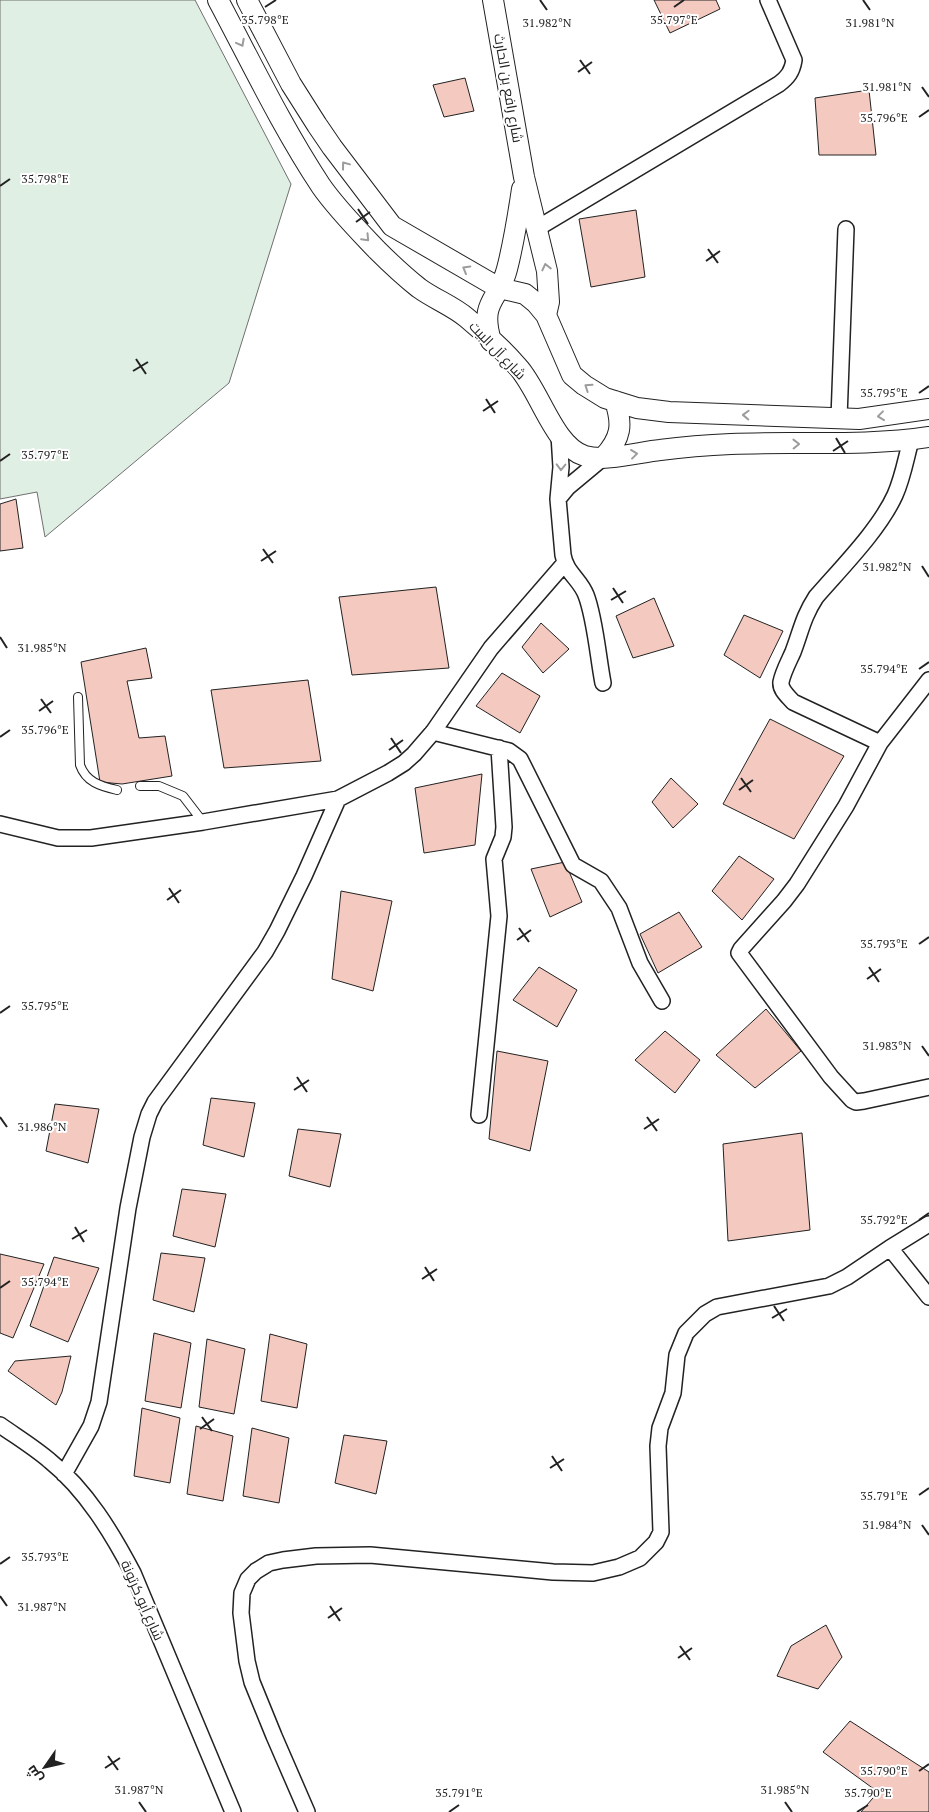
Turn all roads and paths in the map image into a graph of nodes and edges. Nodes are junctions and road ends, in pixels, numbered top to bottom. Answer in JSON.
{"nodes":[{"id":1,"x":218,"y":0,"type":"edge"},
{"id":2,"x":247,"y":0,"type":"edge"},
{"id":3,"x":493,"y":0,"type":"edge"},
{"id":4,"x":768,"y":0,"type":"edge"},
{"id":5,"x":524,"y":177,"type":"junction"},
{"id":6,"x":536,"y":229,"type":"junction"},
{"id":7,"x":846,"y":229,"type":"dead end"},
{"id":8,"x":499,"y":288,"type":"junction"},
{"id":9,"x":546,"y":315,"type":"junction"},
{"id":10,"x":491,"y":341,"type":"junction"},
{"id":11,"x":615,"y":401,"type":"junction"},
{"id":12,"x":929,"y":409,"type":"edge"},
{"id":13,"x":839,"y":418,"type":"junction"},
{"id":14,"x":559,"y":435,"type":"junction"},
{"id":15,"x":920,"y":438,"type":"edge"},
{"id":16,"x":604,"y":456,"type":"junction"},
{"id":17,"x":558,"y":499,"type":"junction"},
{"id":18,"x":564,"y":564,"type":"junction"},
{"id":19,"x":929,"y":680,"type":"edge"},
{"id":20,"x":603,"y":683,"type":"dead end"},
{"id":21,"x":78,"y":697,"type":"dead end"},
{"id":22,"x":433,"y":732,"type":"junction"},
{"id":23,"x":880,"y":743,"type":"junction"},
{"id":24,"x":499,"y":748,"type":"junction"},
{"id":25,"x":140,"y":786,"type":"dead end"},
{"id":26,"x":117,"y":790,"type":"dead end"},
{"id":27,"x":338,"y":799,"type":"junction"},
{"id":28,"x":203,"y":822,"type":"junction"},
{"id":29,"x":0,"y":824,"type":"edge"},
{"id":30,"x":662,"y":1001,"type":"dead end"},
{"id":31,"x":929,"y":1087,"type":"edge"},
{"id":32,"x":479,"y":1115,"type":"dead end"},
{"id":33,"x":929,"y":1224,"type":"edge"},
{"id":34,"x":890,"y":1248,"type":"junction"},
{"id":35,"x":929,"y":1297,"type":"edge"},
{"id":36,"x":0,"y":1425,"type":"edge"},
{"id":37,"x":64,"y":1474,"type":"junction"},
{"id":38,"x":233,"y":1812,"type":"edge"},
{"id":39,"x":307,"y":1812,"type":"edge"}],
"edges":[{"from":1,"to":10,"type":"street","name":"شارع آل البيت","one_way":true},
{"from":8,"to":2,"type":"street","one_way":true},
{"from":3,"to":5,"type":"street","name":"شارع رافع بن الحارث"},
{"from":4,"to":6,"type":"street"},
{"from":5,"to":6,"type":"street","name":"شارع رافع بن الحارث"},
{"from":5,"to":8,"type":"street","name":"شارع رافع بن الحارث"},
{"from":9,"to":6,"type":"street","name":"شارع رافع بن الحارث","one_way":true},
{"from":7,"to":13,"type":"street"},
{"from":8,"to":9,"type":"street"},
{"from":8,"to":10,"type":"street","name":"شارع رافع بن الحارث"},
{"from":11,"to":9,"type":"street","one_way":true},
{"from":10,"to":14,"type":"street","name":"شارع آل البيت"},
{"from":13,"to":11,"type":"street","one_way":true},
{"from":11,"to":16,"type":"street"},
{"from":12,"to":13,"type":"street","one_way":true},
{"from":14,"to":16,"type":"street","name":"شارع آل البيت"},
{"from":14,"to":17,"type":"street","one_way":true},
{"from":16,"to":15,"type":"street","name":"شارع آل البيت","one_way":true},
{"from":15,"to":23,"type":"street"},
{"from":16,"to":17,"type":"street"},
{"from":17,"to":18,"type":"street"},
{"from":18,"to":20,"type":"street"},
{"from":18,"to":22,"type":"street"},
{"from":19,"to":23,"type":"street"},
{"from":21,"to":26,"type":"lane"},
{"from":22,"to":24,"type":"street"},
{"from":22,"to":27,"type":"street"},
{"from":23,"to":31,"type":"street"},
{"from":24,"to":30,"type":"street"},
{"from":24,"to":32,"type":"street"},
{"from":25,"to":28,"type":"lane"},
{"from":27,"to":28,"type":"street"},
{"from":27,"to":37,"type":"street"},
{"from":28,"to":29,"type":"street"},
{"from":33,"to":34,"type":"street"},
{"from":34,"to":35,"type":"street"},
{"from":34,"to":39,"type":"street"},
{"from":36,"to":37,"type":"street","name":"شارع أبو كرتونة"},
{"from":37,"to":38,"type":"street","name":"شارع أبو كرتونة"}]}
